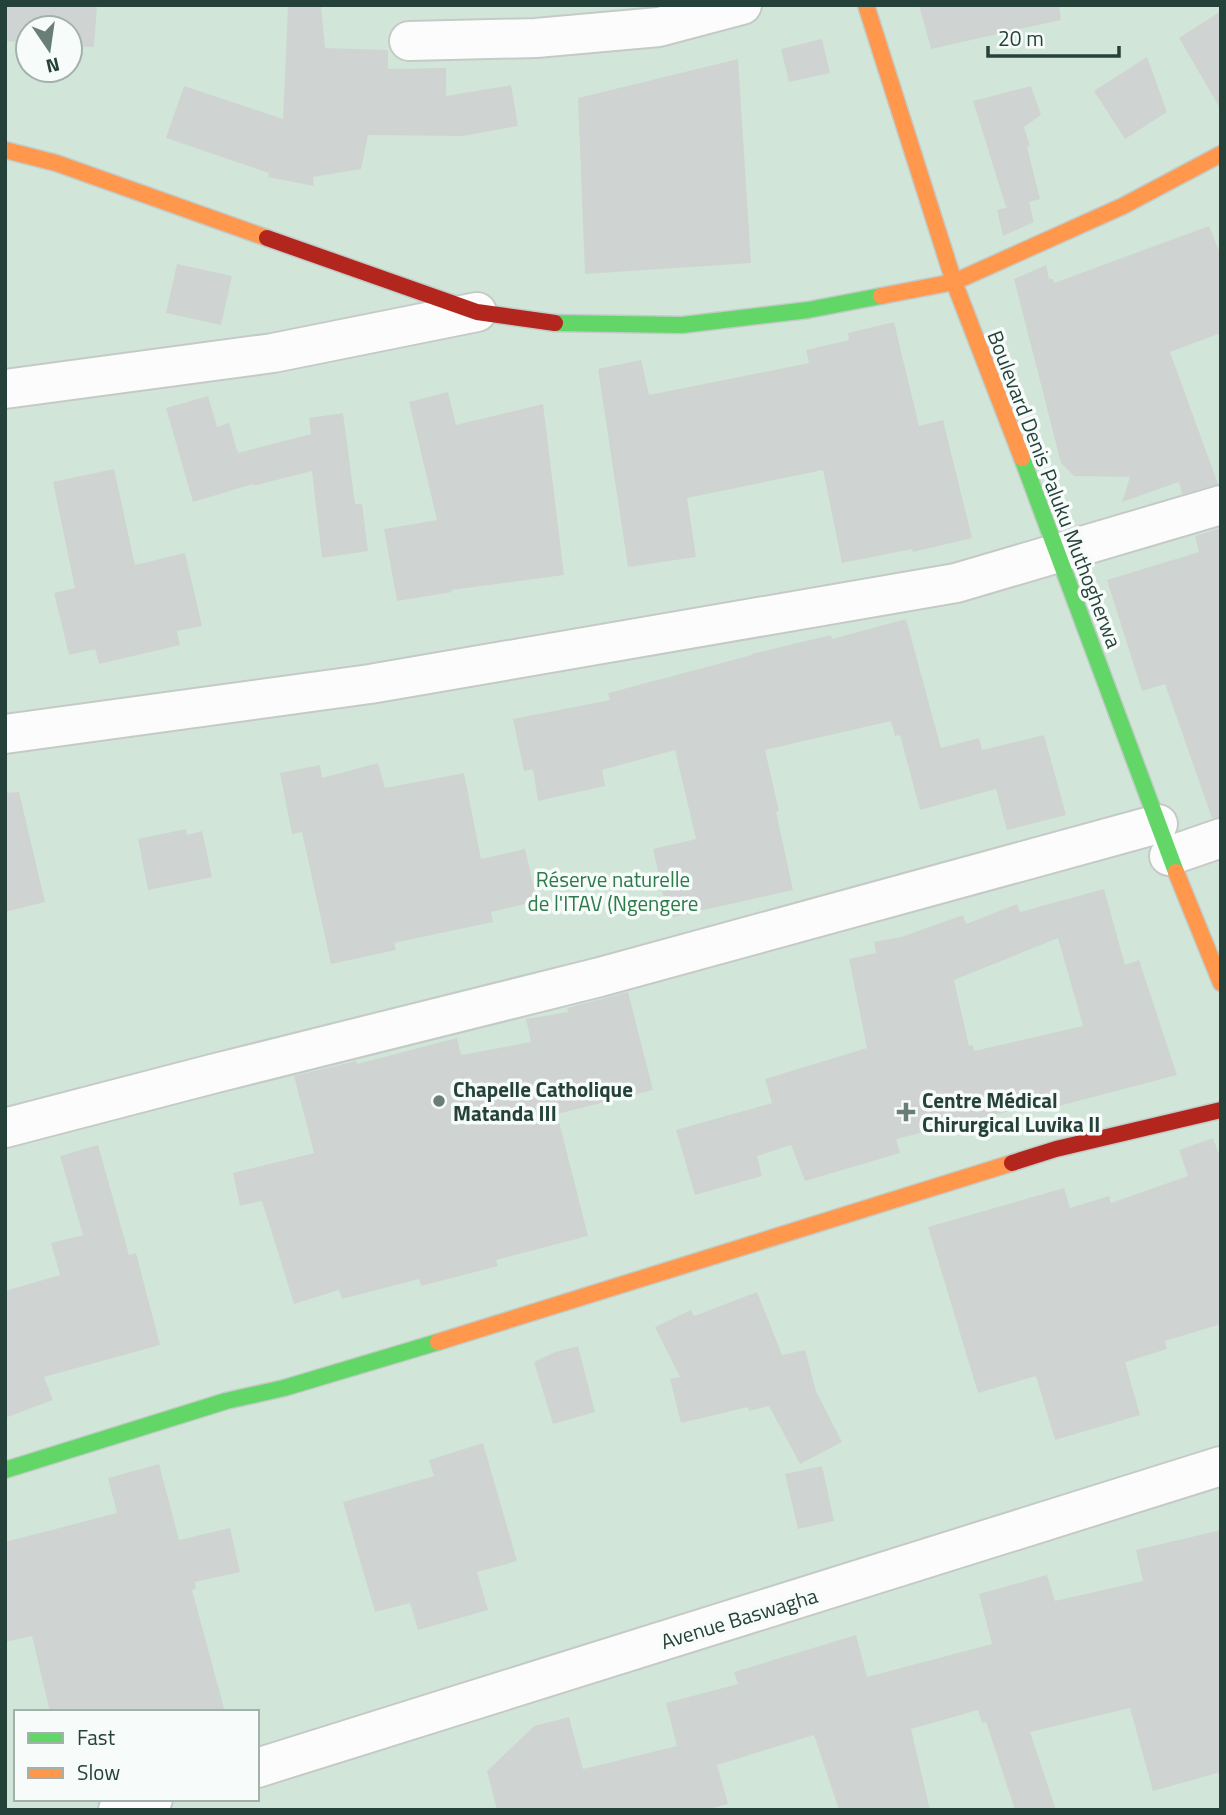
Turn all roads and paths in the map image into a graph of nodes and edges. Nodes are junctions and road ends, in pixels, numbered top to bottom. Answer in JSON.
{"nodes":[{"id":1,"x":742,"y":5,"type":"edge"},
{"id":2,"x":866,"y":5,"type":"edge"},
{"id":3,"x":410,"y":41,"type":"dead end"},
{"id":4,"x":5,"y":150,"type":"edge"},
{"id":5,"x":1221,"y":154,"type":"edge"},
{"id":6,"x":954,"y":282,"type":"junction"},
{"id":7,"x":477,"y":312,"type":"junction"},
{"id":8,"x":5,"y":389,"type":"edge"},
{"id":9,"x":1221,"y":505,"type":"edge"},
{"id":10,"x":1059,"y":555,"type":"junction"},
{"id":11,"x":5,"y":734,"type":"edge"},
{"id":12,"x":1221,"y":838,"type":"edge"},
{"id":13,"x":1163,"y":840,"type":"junction"},
{"id":14,"x":1221,"y":983,"type":"edge"},
{"id":15,"x":1221,"y":1110,"type":"edge"},
{"id":16,"x":5,"y":1128,"type":"edge"},
{"id":17,"x":1221,"y":1466,"type":"edge"},
{"id":18,"x":5,"y":1470,"type":"edge"},
{"id":19,"x":259,"y":1767,"type":"edge"},
{"id":20,"x":147,"y":1801,"type":"edge"},
{"id":21,"x":118,"y":1810,"type":"edge"}],
"edges":[{"from":1,"to":3,"type":"street"},
{"from":2,"to":6,"type":"street","name":"Boulevard Denis Paluku Muthogherwa"},
{"from":4,"to":7,"type":"street"},
{"from":5,"to":6,"type":"street"},
{"from":6,"to":7,"type":"street"},
{"from":6,"to":10,"type":"street","name":"Boulevard Denis Paluku Muthogherwa"},
{"from":7,"to":8,"type":"street"},
{"from":9,"to":10,"type":"street"},
{"from":10,"to":11,"type":"street"},
{"from":10,"to":13,"type":"street","name":"Boulevard Denis Paluku Muthogherwa"},
{"from":12,"to":13,"type":"street"},
{"from":13,"to":14,"type":"street","name":"Boulevard Denis Paluku Muthogherwa"},
{"from":13,"to":16,"type":"street"},
{"from":15,"to":18,"type":"street"},
{"from":17,"to":19,"type":"street","name":"Avenue Baswagha"},
{"from":20,"to":21,"type":"street"}]}
